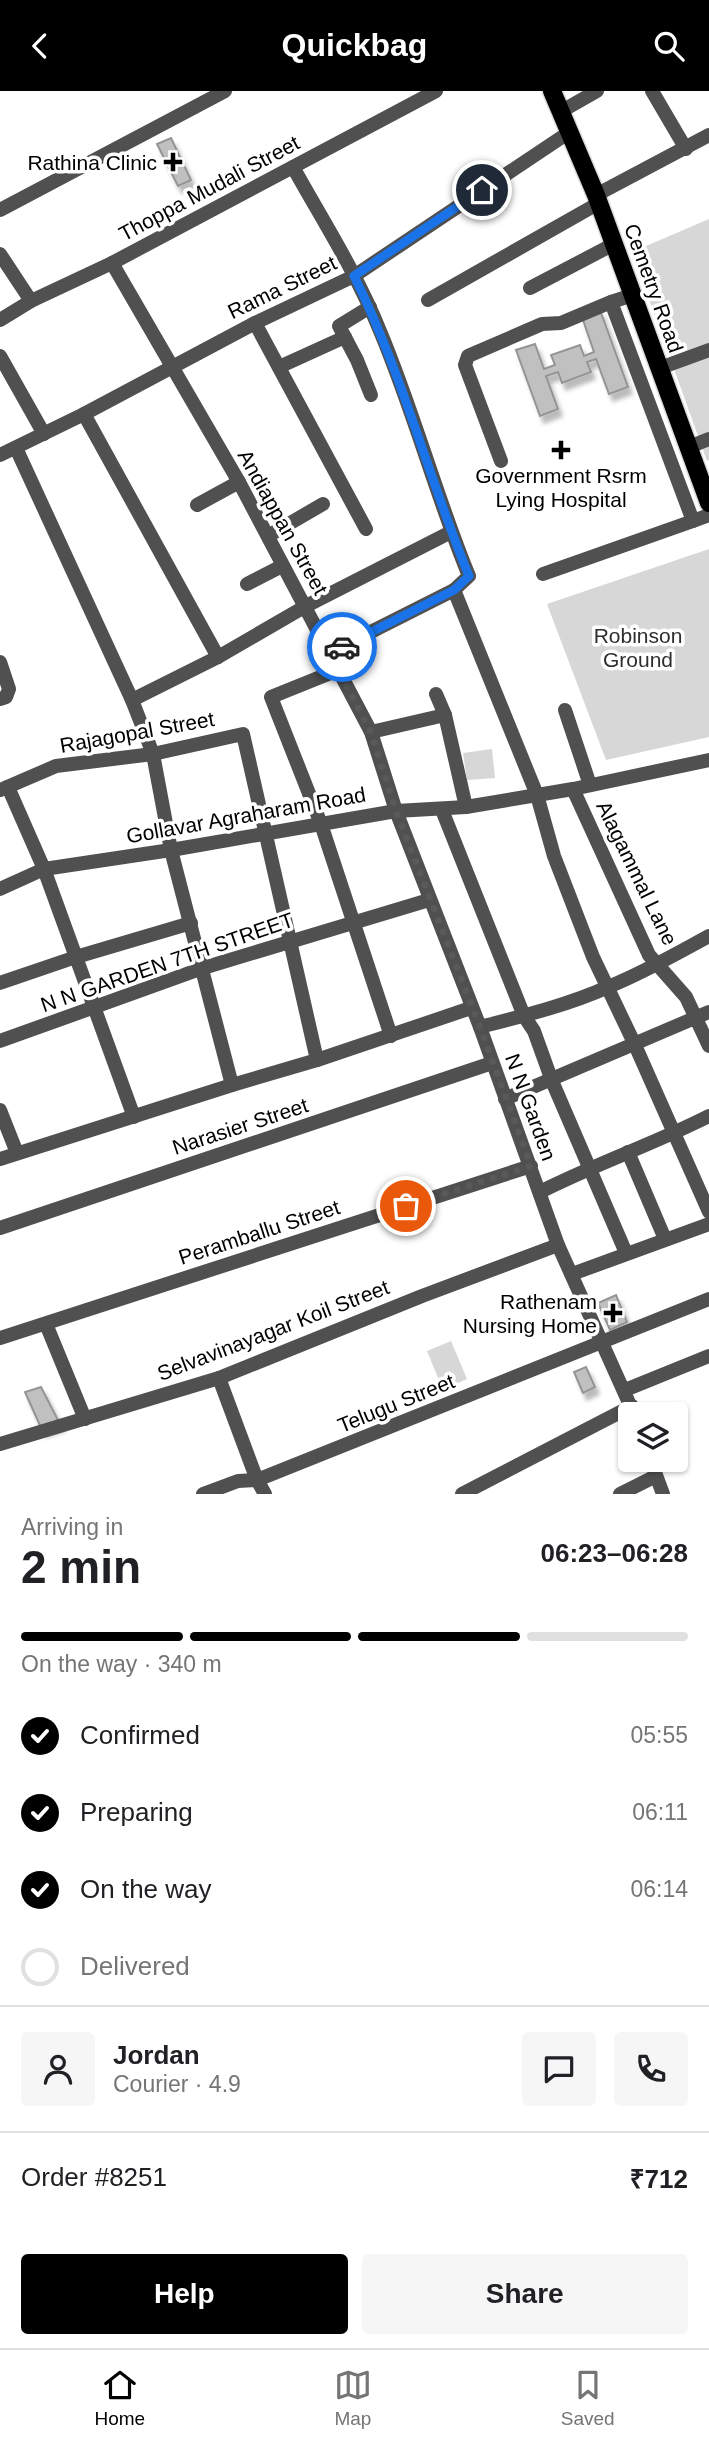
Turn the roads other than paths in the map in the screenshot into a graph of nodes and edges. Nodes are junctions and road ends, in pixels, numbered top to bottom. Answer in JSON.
{"nodes":[{"id":1,"x":225,"y":91,"type":"edge"},
{"id":2,"x":436,"y":91,"type":"edge"},
{"id":3,"x":552,"y":91,"type":"edge"},
{"id":4,"x":597,"y":91,"type":"edge"},
{"id":5,"x":652,"y":91,"type":"edge"},
{"id":6,"x":560,"y":112,"type":"junction"},
{"id":7,"x":568,"y":133,"type":"junction"},
{"id":8,"x":709,"y":135,"type":"edge"},
{"id":9,"x":685,"y":149,"type":"junction"},
{"id":10,"x":293,"y":167,"type":"junction"},
{"id":11,"x":597,"y":199,"type":"junction"},
{"id":12,"x":0,"y":210,"type":"edge"},
{"id":13,"x":614,"y":244,"type":"junction"},
{"id":14,"x":0,"y":254,"type":"edge"},
{"id":15,"x":112,"y":263,"type":"junction"},
{"id":16,"x":354,"y":276,"type":"junction"},
{"id":17,"x":530,"y":288,"type":"dead end"},
{"id":18,"x":632,"y":295,"type":"junction"},
{"id":19,"x":428,"y":300,"type":"dead end"},
{"id":20,"x":31,"y":301,"type":"junction"},
{"id":21,"x":611,"y":302,"type":"junction"},
{"id":22,"x":370,"y":307,"type":"junction"},
{"id":23,"x":0,"y":320,"type":"edge"},
{"id":24,"x":255,"y":323,"type":"junction"},
{"id":25,"x":345,"y":337,"type":"junction"},
{"id":26,"x":708,"y":352,"type":"edge"},
{"id":27,"x":0,"y":356,"type":"edge"},
{"id":28,"x":170,"y":366,"type":"junction"},
{"id":29,"x":279,"y":367,"type":"junction"},
{"id":30,"x":660,"y":369,"type":"junction"},
{"id":31,"x":371,"y":395,"type":"dead end"},
{"id":32,"x":84,"y":414,"type":"junction"},
{"id":33,"x":44,"y":434,"type":"junction"},
{"id":34,"x":709,"y":439,"type":"edge"},
{"id":35,"x":16,"y":447,"type":"junction"},
{"id":36,"x":689,"y":447,"type":"junction"},
{"id":37,"x":0,"y":455,"type":"edge"},
{"id":38,"x":501,"y":461,"type":"dead end"},
{"id":39,"x":239,"y":482,"type":"junction"},
{"id":40,"x":709,"y":503,"type":"edge"},
{"id":41,"x":323,"y":504,"type":"dead end"},
{"id":42,"x":197,"y":505,"type":"dead end"},
{"id":43,"x":709,"y":515,"type":"edge"},
{"id":44,"x":693,"y":521,"type":"junction"},
{"id":45,"x":366,"y":529,"type":"dead end"},
{"id":46,"x":451,"y":532,"type":"junction"},
{"id":47,"x":268,"y":536,"type":"junction"},
{"id":48,"x":282,"y":566,"type":"junction"},
{"id":49,"x":543,"y":574,"type":"dead end"},
{"id":50,"x":247,"y":584,"type":"dead end"},
{"id":51,"x":454,"y":590,"type":"junction"},
{"id":52,"x":306,"y":606,"type":"junction"},
{"id":53,"x":330,"y":653,"type":"junction"},
{"id":54,"x":218,"y":657,"type":"junction"},
{"id":55,"x":0,"y":662,"type":"edge"},
{"id":56,"x":338,"y":670,"type":"junction"},
{"id":57,"x":436,"y":694,"type":"dead end"},
{"id":58,"x":0,"y":699,"type":"edge"},
{"id":59,"x":132,"y":699,"type":"junction"},
{"id":60,"x":565,"y":710,"type":"dead end"},
{"id":61,"x":445,"y":715,"type":"junction"},
{"id":62,"x":371,"y":733,"type":"junction"},
{"id":63,"x":153,"y":754,"type":"junction"},
{"id":64,"x":709,"y":760,"type":"edge"},
{"id":65,"x":590,"y":785,"type":"junction"},
{"id":66,"x":4,"y":789,"type":"edge"},
{"id":67,"x":573,"y":789,"type":"junction"},
{"id":68,"x":537,"y":795,"type":"junction"},
{"id":69,"x":466,"y":807,"type":"junction"},
{"id":70,"x":442,"y":810,"type":"junction"},
{"id":71,"x":396,"y":811,"type":"junction"},
{"id":72,"x":321,"y":824,"type":"junction"},
{"id":73,"x":266,"y":833,"type":"junction"},
{"id":74,"x":171,"y":850,"type":"junction"},
{"id":75,"x":44,"y":869,"type":"junction"},
{"id":76,"x":0,"y":889,"type":"edge"},
{"id":77,"x":429,"y":900,"type":"junction"},
{"id":78,"x":191,"y":923,"type":"junction"},
{"id":79,"x":353,"y":925,"type":"junction"},
{"id":80,"x":709,"y":936,"type":"edge"},
{"id":81,"x":291,"y":940,"type":"junction"},
{"id":82,"x":76,"y":957,"type":"junction"},
{"id":83,"x":659,"y":964,"type":"junction"},
{"id":84,"x":203,"y":968,"type":"junction"},
{"id":85,"x":0,"y":983,"type":"edge"},
{"id":86,"x":607,"y":988,"type":"junction"},
{"id":87,"x":95,"y":1008,"type":"junction"},
{"id":88,"x":471,"y":1008,"type":"junction"},
{"id":89,"x":702,"y":1015,"type":"edge"},
{"id":90,"x":524,"y":1016,"type":"junction"},
{"id":91,"x":480,"y":1027,"type":"junction"},
{"id":92,"x":391,"y":1036,"type":"junction"},
{"id":93,"x":0,"y":1041,"type":"edge"},
{"id":94,"x":635,"y":1045,"type":"junction"},
{"id":95,"x":709,"y":1046,"type":"edge"},
{"id":96,"x":317,"y":1060,"type":"junction"},
{"id":97,"x":492,"y":1063,"type":"junction"},
{"id":98,"x":552,"y":1081,"type":"junction"},
{"id":99,"x":232,"y":1085,"type":"junction"},
{"id":100,"x":505,"y":1099,"type":"junction"},
{"id":101,"x":0,"y":1110,"type":"edge"},
{"id":102,"x":709,"y":1116,"type":"edge"},
{"id":103,"x":134,"y":1117,"type":"junction"},
{"id":104,"x":675,"y":1133,"type":"junction"},
{"id":105,"x":628,"y":1152,"type":"junction"},
{"id":106,"x":17,"y":1153,"type":"junction"},
{"id":107,"x":0,"y":1159,"type":"edge"},
{"id":108,"x":531,"y":1166,"type":"junction"},
{"id":109,"x":590,"y":1167,"type":"junction"},
{"id":110,"x":540,"y":1192,"type":"junction"},
{"id":111,"x":709,"y":1212,"type":"edge"},
{"id":112,"x":709,"y":1224,"type":"edge"},
{"id":113,"x":0,"y":1228,"type":"edge"},
{"id":114,"x":665,"y":1239,"type":"junction"},
{"id":115,"x":558,"y":1245,"type":"junction"},
{"id":116,"x":626,"y":1253,"type":"junction"},
{"id":117,"x":572,"y":1274,"type":"junction"},
{"id":118,"x":709,"y":1299,"type":"edge"},
{"id":119,"x":46,"y":1324,"type":"junction"},
{"id":120,"x":0,"y":1338,"type":"edge"},
{"id":121,"x":602,"y":1342,"type":"junction"},
{"id":122,"x":709,"y":1356,"type":"edge"},
{"id":123,"x":219,"y":1378,"type":"junction"},
{"id":124,"x":625,"y":1391,"type":"junction"},
{"id":125,"x":630,"y":1402,"type":"edge"},
{"id":126,"x":618,"y":1417,"type":"edge"},
{"id":127,"x":85,"y":1419,"type":"junction"},
{"id":128,"x":0,"y":1444,"type":"edge"},
{"id":129,"x":655,"y":1472,"type":"edge"},
{"id":130,"x":656,"y":1476,"type":"junction"},
{"id":131,"x":257,"y":1480,"type":"junction"},
{"id":132,"x":203,"y":1494,"type":"edge"},
{"id":133,"x":265,"y":1494,"type":"edge"},
{"id":134,"x":462,"y":1494,"type":"edge"},
{"id":135,"x":620,"y":1494,"type":"edge"},
{"id":136,"x":663,"y":1494,"type":"edge"}],
"edges":[{"from":1,"to":12,"type":"street"},
{"from":2,"to":10,"type":"street","name":"Thoppa Mudali Street"},
{"from":3,"to":6,"type":"main road","name":"Cemetry Road"},
{"from":4,"to":6,"type":"street"},
{"from":5,"to":9,"type":"street"},
{"from":6,"to":7,"type":"main road","name":"Cemetry Road"},
{"from":7,"to":11,"type":"main road","name":"Cemetry Road"},
{"from":7,"to":16,"type":"street","name":"Rama Street"},
{"from":8,"to":9,"type":"street"},
{"from":9,"to":11,"type":"street"},
{"from":10,"to":15,"type":"street","name":"Thoppa Mudali Street"},
{"from":10,"to":16,"type":"street"},
{"from":11,"to":13,"type":"main road","name":"Cemetry Road"},
{"from":11,"to":19,"type":"street"},
{"from":13,"to":17,"type":"street"},
{"from":13,"to":18,"type":"main road","name":"Cemetry Road"},
{"from":14,"to":20,"type":"street"},
{"from":15,"to":20,"type":"street","name":"Thoppa Mudali Street"},
{"from":15,"to":28,"type":"street","name":"Andiappan Street"},
{"from":16,"to":22,"type":"street"},
{"from":16,"to":24,"type":"street","name":"Rama Street"},
{"from":18,"to":21,"type":"street"},
{"from":18,"to":30,"type":"main road","name":"Cemetry Road"},
{"from":20,"to":23,"type":"street","name":"Thoppa Mudali Street"},
{"from":21,"to":38,"type":"street"},
{"from":21,"to":44,"type":"street"},
{"from":22,"to":25,"type":"street"},
{"from":22,"to":46,"type":"street"},
{"from":24,"to":28,"type":"street","name":"Rama Street"},
{"from":24,"to":29,"type":"street"},
{"from":25,"to":29,"type":"street"},
{"from":25,"to":31,"type":"street"},
{"from":26,"to":30,"type":"street"},
{"from":27,"to":33,"type":"street"},
{"from":28,"to":32,"type":"street","name":"Rama Street"},
{"from":28,"to":39,"type":"street","name":"Andiappan Street"},
{"from":29,"to":45,"type":"street"},
{"from":30,"to":36,"type":"main road","name":"Cemetry Road"},
{"from":32,"to":33,"type":"street","name":"Rama Street"},
{"from":32,"to":54,"type":"street"},
{"from":33,"to":35,"type":"street","name":"Rama Street"},
{"from":34,"to":36,"type":"street"},
{"from":35,"to":37,"type":"street","name":"Rama Street"},
{"from":35,"to":59,"type":"street"},
{"from":36,"to":40,"type":"main road","name":"Cemetry Road"},
{"from":39,"to":42,"type":"street"},
{"from":39,"to":47,"type":"street","name":"Andiappan Street"},
{"from":41,"to":47,"type":"street"},
{"from":43,"to":44,"type":"street"},
{"from":44,"to":49,"type":"street"},
{"from":46,"to":51,"type":"street"},
{"from":46,"to":52,"type":"street"},
{"from":47,"to":48,"type":"street","name":"Andiappan Street"},
{"from":48,"to":50,"type":"street"},
{"from":48,"to":52,"type":"street","name":"Andiappan Street"},
{"from":51,"to":53,"type":"street"},
{"from":51,"to":68,"type":"street"},
{"from":52,"to":53,"type":"street","name":"Andiappan Street"},
{"from":52,"to":54,"type":"street"},
{"from":53,"to":56,"type":"street","name":"Andiappan Street"},
{"from":54,"to":59,"type":"street"},
{"from":55,"to":58,"type":"street"},
{"from":56,"to":62,"type":"street","name":"Andiappan Street"},
{"from":56,"to":72,"type":"street"},
{"from":57,"to":61,"type":"street"},
{"from":59,"to":63,"type":"street"},
{"from":60,"to":65,"type":"street"},
{"from":61,"to":62,"type":"street"},
{"from":61,"to":69,"type":"street"},
{"from":62,"to":71,"type":"street","name":"Andiappan Street"},
{"from":63,"to":66,"type":"street","name":"Rajagopal Street"},
{"from":63,"to":73,"type":"street","name":"Rajagopal Street"},
{"from":63,"to":74,"type":"street"},
{"from":64,"to":65,"type":"street","name":"Gollavar Agraharam Road"},
{"from":65,"to":67,"type":"street","name":"Gollavar Agraharam Road"},
{"from":66,"to":75,"type":"street"},
{"from":67,"to":68,"type":"street","name":"Gollavar Agraharam Road"},
{"from":67,"to":83,"type":"street","name":"Alagammal Lane"},
{"from":68,"to":69,"type":"street","name":"Gollavar Agraharam Road"},
{"from":68,"to":86,"type":"street"},
{"from":69,"to":70,"type":"street","name":"Gollavar Agraharam Road"},
{"from":70,"to":71,"type":"street","name":"Gollavar Agraharam Road"},
{"from":70,"to":90,"type":"street"},
{"from":71,"to":72,"type":"street","name":"Gollavar Agraharam Road"},
{"from":71,"to":77,"type":"street","name":"N N Garden"},
{"from":72,"to":73,"type":"street","name":"Gollavar Agraharam Road"},
{"from":72,"to":79,"type":"street"},
{"from":73,"to":74,"type":"street","name":"Gollavar Agraharam Road"},
{"from":73,"to":81,"type":"street"},
{"from":74,"to":75,"type":"street","name":"Gollavar Agraharam Road"},
{"from":74,"to":78,"type":"street"},
{"from":75,"to":76,"type":"street","name":"Gollavar Agraharam Road"},
{"from":75,"to":82,"type":"street"},
{"from":77,"to":79,"type":"street","name":"N N GARDEN 7TH STREET"},
{"from":77,"to":88,"type":"street","name":"N N Garden"},
{"from":78,"to":82,"type":"street"},
{"from":78,"to":84,"type":"street"},
{"from":79,"to":81,"type":"street","name":"N N GARDEN 7TH STREET"},
{"from":79,"to":92,"type":"street"},
{"from":80,"to":83,"type":"street"},
{"from":81,"to":84,"type":"street","name":"N N GARDEN 7TH STREET"},
{"from":81,"to":96,"type":"street"},
{"from":82,"to":85,"type":"street"},
{"from":82,"to":87,"type":"street"},
{"from":83,"to":86,"type":"street"},
{"from":83,"to":89,"type":"street","name":"Alagammal Lane"},
{"from":84,"to":87,"type":"street","name":"N N GARDEN 7TH STREET"},
{"from":84,"to":99,"type":"street"},
{"from":86,"to":90,"type":"street"},
{"from":86,"to":94,"type":"street"},
{"from":87,"to":93,"type":"street","name":"N N GARDEN 7TH STREET"},
{"from":87,"to":103,"type":"street"},
{"from":88,"to":91,"type":"street","name":"N N Garden"},
{"from":88,"to":92,"type":"street"},
{"from":89,"to":94,"type":"street"},
{"from":89,"to":95,"type":"street","name":"Alagammal Lane"},
{"from":90,"to":91,"type":"street"},
{"from":90,"to":98,"type":"street"},
{"from":91,"to":97,"type":"street","name":"N N Garden"},
{"from":92,"to":96,"type":"street"},
{"from":94,"to":98,"type":"street"},
{"from":94,"to":104,"type":"street"},
{"from":96,"to":99,"type":"street"},
{"from":97,"to":100,"type":"street","name":"N N Garden"},
{"from":97,"to":113,"type":"street","name":"Narasier Street"},
{"from":98,"to":100,"type":"street"},
{"from":98,"to":109,"type":"street"},
{"from":99,"to":103,"type":"street"},
{"from":100,"to":108,"type":"street","name":"N N Garden"},
{"from":101,"to":106,"type":"street"},
{"from":102,"to":104,"type":"street"},
{"from":103,"to":106,"type":"street"},
{"from":104,"to":105,"type":"street"},
{"from":104,"to":111,"type":"street"},
{"from":105,"to":109,"type":"street"},
{"from":105,"to":114,"type":"street"},
{"from":106,"to":107,"type":"street"},
{"from":108,"to":110,"type":"street","name":"N N Garden"},
{"from":108,"to":119,"type":"street","name":"Peramballu Street"},
{"from":109,"to":110,"type":"street"},
{"from":109,"to":116,"type":"street"},
{"from":110,"to":115,"type":"street","name":"N N Garden"},
{"from":112,"to":114,"type":"street"},
{"from":114,"to":116,"type":"street"},
{"from":115,"to":117,"type":"street","name":"N N Garden"},
{"from":115,"to":123,"type":"street","name":"Selvavinayagar Koil Street"},
{"from":116,"to":117,"type":"street"},
{"from":117,"to":121,"type":"street","name":"N N Garden"},
{"from":118,"to":121,"type":"street","name":"Telugu Street"},
{"from":119,"to":120,"type":"street","name":"Peramballu Street"},
{"from":119,"to":127,"type":"street"},
{"from":121,"to":124,"type":"street","name":"N N Garden"},
{"from":121,"to":131,"type":"street","name":"Telugu Street"},
{"from":122,"to":124,"type":"street"},
{"from":123,"to":127,"type":"street","name":"Selvavinayagar Koil Street"},
{"from":123,"to":131,"type":"street"},
{"from":124,"to":125,"type":"street","name":"N N Garden"},
{"from":126,"to":134,"type":"street"},
{"from":127,"to":128,"type":"street","name":"Selvavinayagar Koil Street"},
{"from":129,"to":130,"type":"street"},
{"from":130,"to":135,"type":"street"},
{"from":130,"to":136,"type":"street"},
{"from":131,"to":132,"type":"street","name":"Telugu Street"},
{"from":131,"to":133,"type":"street"}]}
